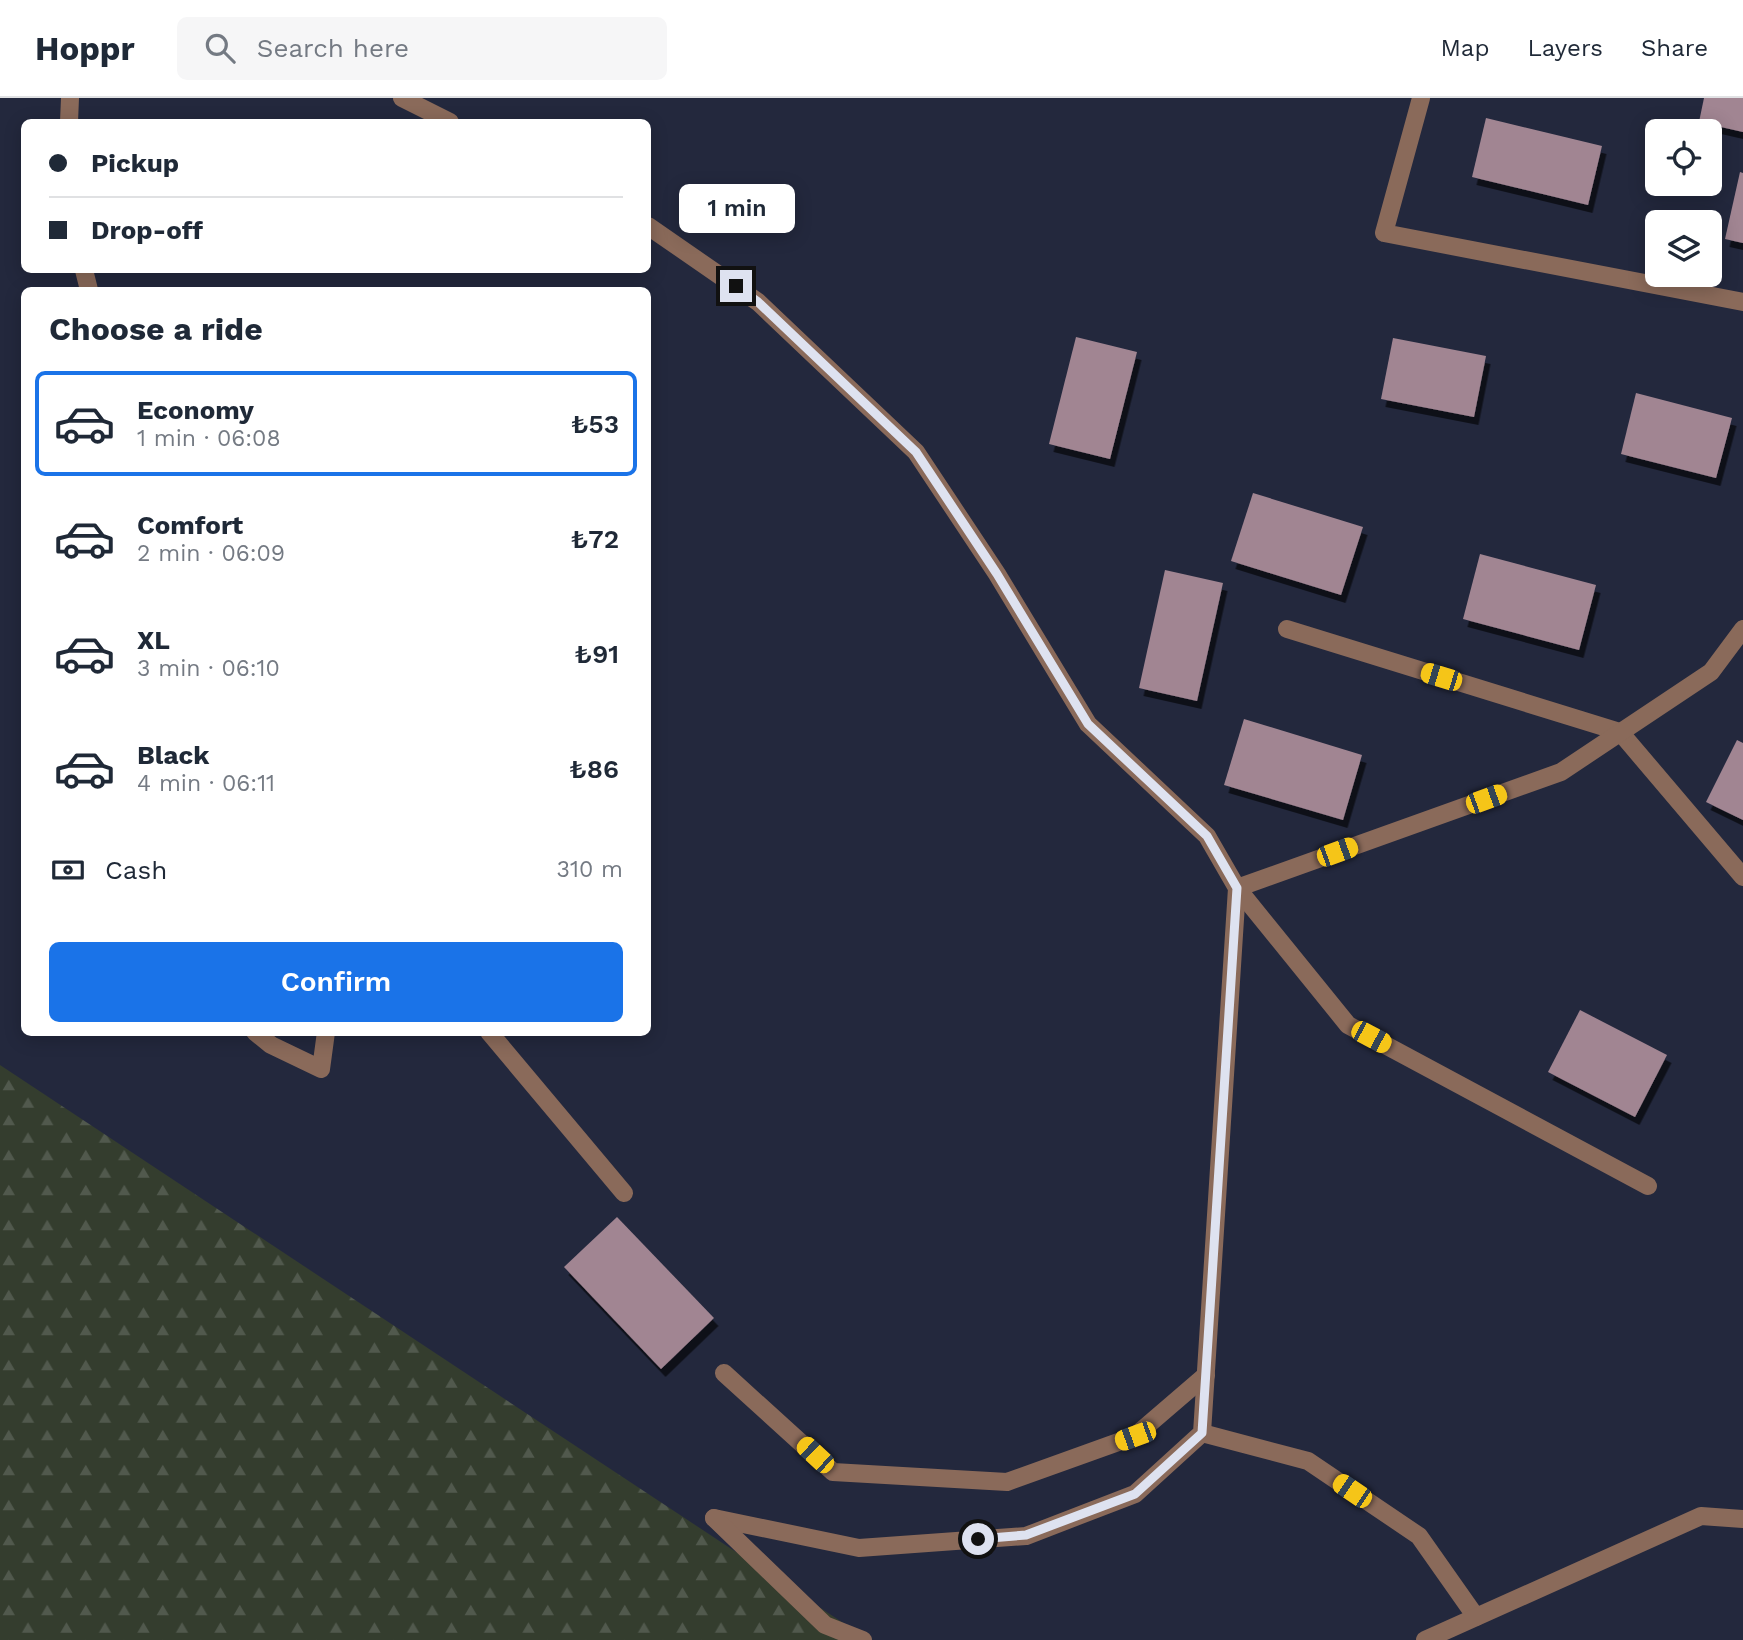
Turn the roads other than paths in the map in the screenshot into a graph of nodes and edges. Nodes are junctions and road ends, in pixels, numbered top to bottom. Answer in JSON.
{"nodes":[{"id":1,"x":70,"y":98,"type":"edge"},
{"id":2,"x":402,"y":98,"type":"edge"},
{"id":3,"x":1421,"y":98,"type":"edge"},
{"id":4,"x":69,"y":119,"type":"edge"},
{"id":5,"x":444,"y":119,"type":"edge"},
{"id":6,"x":651,"y":228,"type":"edge"},
{"id":7,"x":1743,"y":302,"type":"edge"},
{"id":8,"x":1287,"y":629,"type":"dead end"},
{"id":9,"x":1743,"y":629,"type":"edge"},
{"id":10,"x":1620,"y":732,"type":"junction"},
{"id":11,"x":1743,"y":877,"type":"edge"},
{"id":12,"x":1237,"y":888,"type":"junction"},
{"id":13,"x":260,"y":1036,"type":"edge"},
{"id":14,"x":325,"y":1036,"type":"edge"},
{"id":15,"x":492,"y":1036,"type":"edge"},
{"id":16,"x":1648,"y":1186,"type":"dead end"},
{"id":17,"x":624,"y":1193,"type":"dead end"},
{"id":18,"x":724,"y":1373,"type":"dead end"},
{"id":19,"x":1206,"y":1375,"type":"junction"},
{"id":20,"x":1202,"y":1433,"type":"junction"},
{"id":21,"x":1743,"y":1519,"type":"edge"},
{"id":22,"x":1476,"y":1617,"type":"junction"},
{"id":23,"x":863,"y":1640,"type":"edge"},
{"id":24,"x":1425,"y":1640,"type":"edge"}],
"edges":[{"from":1,"to":4,"type":"street"},
{"from":2,"to":5,"type":"street"},
{"from":3,"to":7,"type":"street"},
{"from":6,"to":12,"type":"street"},
{"from":8,"to":10,"type":"street"},
{"from":9,"to":10,"type":"street"},
{"from":10,"to":11,"type":"street"},
{"from":10,"to":12,"type":"street"},
{"from":12,"to":16,"type":"street"},
{"from":12,"to":19,"type":"street"},
{"from":13,"to":14,"type":"street"},
{"from":15,"to":17,"type":"street"},
{"from":18,"to":19,"type":"street"},
{"from":19,"to":20,"type":"street"},
{"from":20,"to":22,"type":"street"},
{"from":20,"to":23,"type":"street"},
{"from":21,"to":22,"type":"street"},
{"from":22,"to":24,"type":"street"}]}
